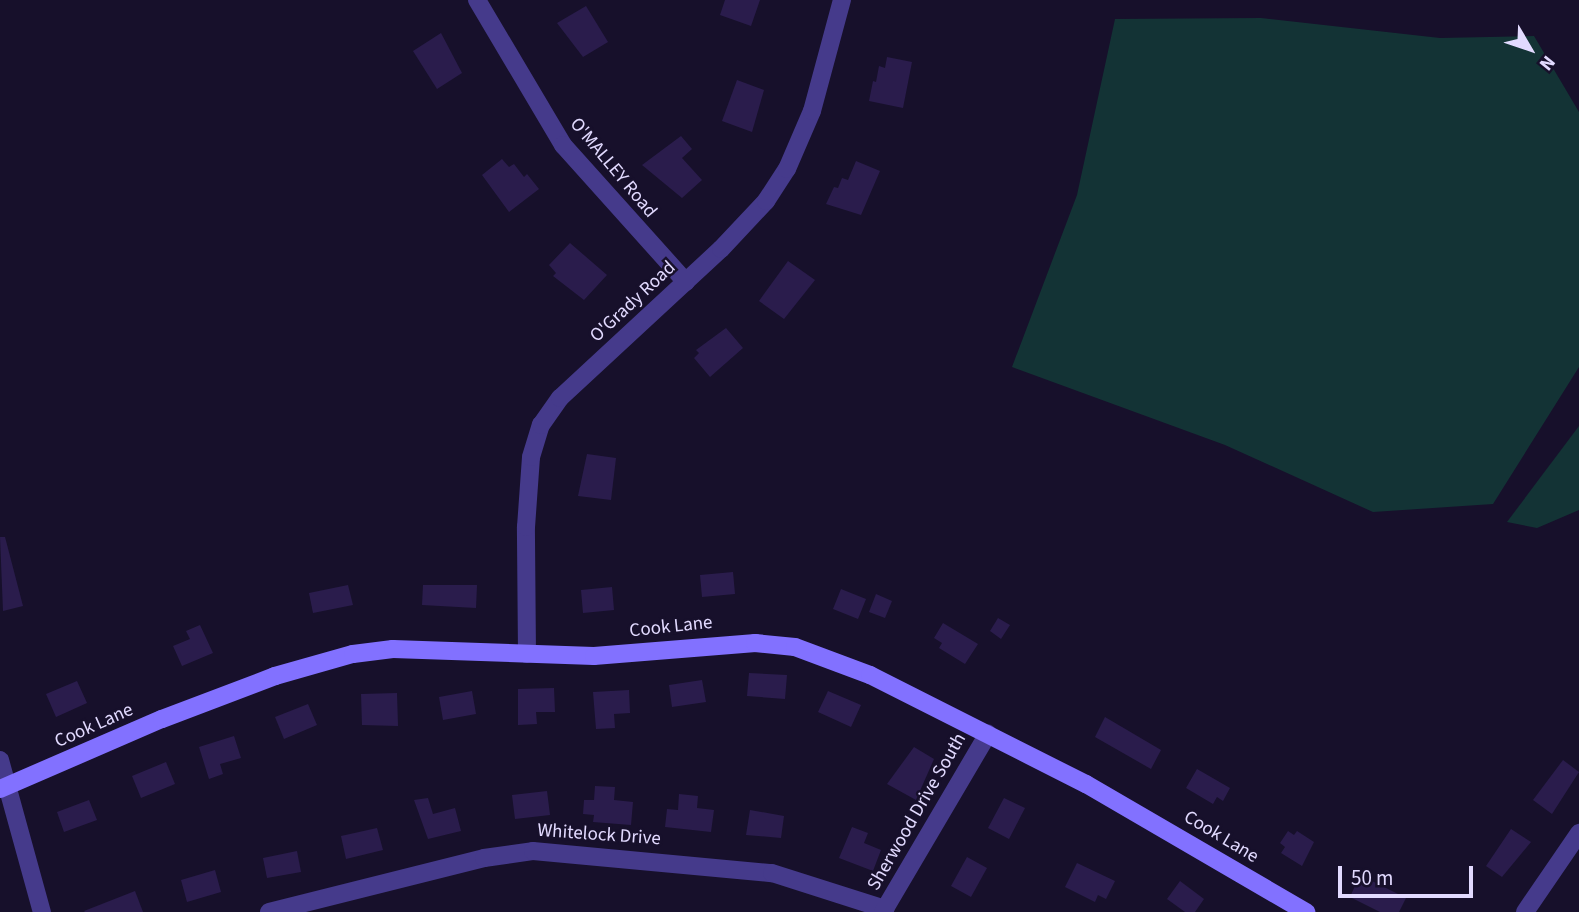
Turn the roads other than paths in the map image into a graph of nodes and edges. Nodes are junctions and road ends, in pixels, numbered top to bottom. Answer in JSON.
{"nodes":[{"id":1,"x":477,"y":0,"type":"edge"},
{"id":2,"x":842,"y":0,"type":"edge"},
{"id":3,"x":686,"y":282,"type":"junction"},
{"id":4,"x":527,"y":654,"type":"junction"},
{"id":5,"x":988,"y":734,"type":"junction"},
{"id":6,"x":0,"y":760,"type":"edge"},
{"id":7,"x":4,"y":788,"type":"edge"},
{"id":8,"x":1579,"y":833,"type":"edge"},
{"id":9,"x":884,"y":911,"type":"edge"},
{"id":10,"x":42,"y":912,"type":"edge"},
{"id":11,"x":269,"y":912,"type":"edge"},
{"id":12,"x":1306,"y":912,"type":"edge"},
{"id":13,"x":1525,"y":912,"type":"edge"}],
"edges":[{"from":1,"to":3,"type":"street","name":"O'MALLEY Road"},
{"from":2,"to":3,"type":"street","name":"O'Grady Road"},
{"from":3,"to":4,"type":"street","name":"O'Grady Road"},
{"from":4,"to":5,"type":"street","name":"Cook Lane"},
{"from":4,"to":7,"type":"street","name":"Cook Lane"},
{"from":5,"to":9,"type":"street","name":"Sherwood Drive South"},
{"from":5,"to":12,"type":"street","name":"Cook Lane"},
{"from":6,"to":7,"type":"street"},
{"from":7,"to":10,"type":"street"},
{"from":8,"to":13,"type":"street"},
{"from":9,"to":11,"type":"street","name":"Whitelock Drive"}]}
